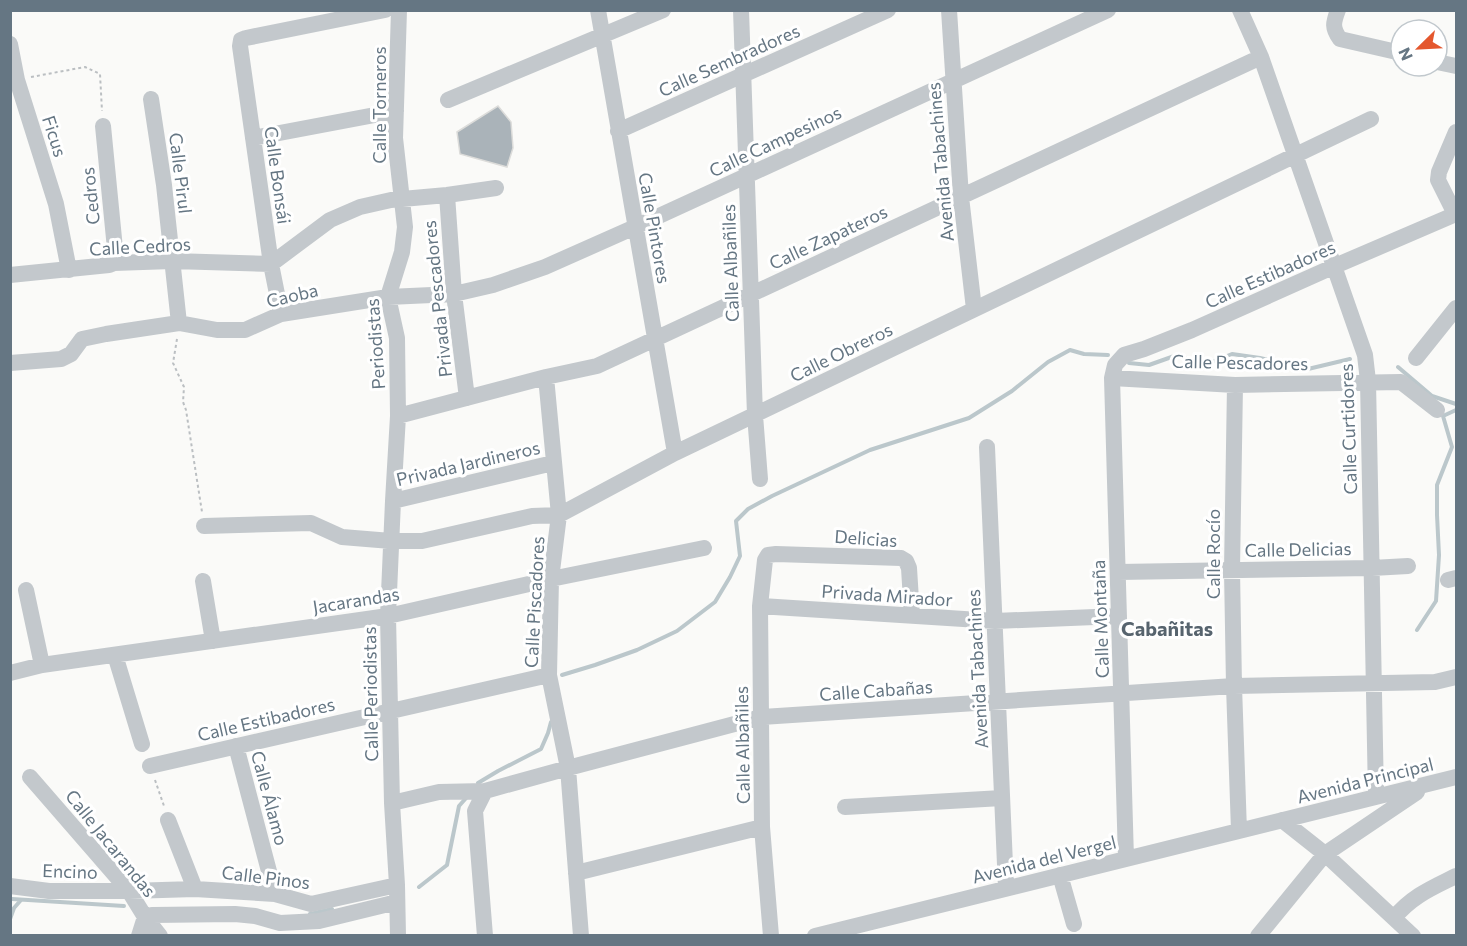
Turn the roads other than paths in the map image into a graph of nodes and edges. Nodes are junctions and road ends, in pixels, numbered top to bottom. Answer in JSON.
{"nodes":[{"id":1,"x":385,"y":10,"type":"edge"},
{"id":2,"x":399,"y":10,"type":"edge"},
{"id":3,"x":598,"y":10,"type":"edge"},
{"id":4,"x":663,"y":10,"type":"edge"},
{"id":5,"x":741,"y":10,"type":"edge"},
{"id":6,"x":888,"y":10,"type":"edge"},
{"id":7,"x":949,"y":10,"type":"edge"},
{"id":8,"x":1108,"y":10,"type":"edge"},
{"id":9,"x":1240,"y":10,"type":"edge"},
{"id":10,"x":1338,"y":10,"type":"edge"},
{"id":11,"x":601,"y":36,"type":"junction"},
{"id":12,"x":10,"y":44,"type":"edge"},
{"id":13,"x":1389,"y":50,"type":"edge"},
{"id":14,"x":1261,"y":57,"type":"junction"},
{"id":15,"x":743,"y":75,"type":"junction"},
{"id":16,"x":14,"y":80,"type":"edge"},
{"id":17,"x":953,"y":81,"type":"junction"},
{"id":18,"x":151,"y":99,"type":"dead end"},
{"id":19,"x":448,"y":100,"type":"dead end"},
{"id":20,"x":396,"y":111,"type":"junction"},
{"id":21,"x":1371,"y":119,"type":"dead end"},
{"id":22,"x":102,"y":126,"type":"road end"},
{"id":23,"x":618,"y":131,"type":"junction"},
{"id":24,"x":1456,"y":132,"type":"edge"},
{"id":25,"x":253,"y":138,"type":"junction"},
{"id":26,"x":1296,"y":155,"type":"junction"},
{"id":27,"x":747,"y":176,"type":"junction"},
{"id":28,"x":496,"y":188,"type":"dead end"},
{"id":29,"x":447,"y":195,"type":"junction"},
{"id":30,"x":961,"y":197,"type":"junction"},
{"id":31,"x":401,"y":199,"type":"junction"},
{"id":32,"x":1456,"y":214,"type":"edge"},
{"id":33,"x":635,"y":227,"type":"junction"},
{"id":34,"x":172,"y":261,"type":"junction"},
{"id":35,"x":114,"y":263,"type":"junction"},
{"id":36,"x":272,"y":264,"type":"junction"},
{"id":37,"x":1335,"y":266,"type":"junction"},
{"id":38,"x":69,"y":270,"type":"junction"},
{"id":39,"x":10,"y":275,"type":"edge"},
{"id":40,"x":453,"y":294,"type":"junction"},
{"id":41,"x":751,"y":295,"type":"junction"},
{"id":42,"x":388,"y":297,"type":"junction"},
{"id":43,"x":1456,"y":308,"type":"edge"},
{"id":44,"x":974,"y":309,"type":"junction"},
{"id":45,"x":281,"y":314,"type":"junction"},
{"id":46,"x":179,"y":323,"type":"junction"},
{"id":47,"x":655,"y":339,"type":"junction"},
{"id":48,"x":1416,"y":358,"type":"dead end"},
{"id":49,"x":10,"y":363,"type":"edge"},
{"id":50,"x":546,"y":377,"type":"junction"},
{"id":51,"x":1112,"y":378,"type":"junction"},
{"id":52,"x":1368,"y":381,"type":"junction"},
{"id":53,"x":1235,"y":385,"type":"junction"},
{"id":54,"x":467,"y":399,"type":"junction"},
{"id":55,"x":1437,"y":410,"type":"dead end"},
{"id":56,"x":755,"y":415,"type":"junction"},
{"id":57,"x":398,"y":416,"type":"junction"},
{"id":58,"x":987,"y":447,"type":"dead end"},
{"id":59,"x":675,"y":453,"type":"junction"},
{"id":60,"x":553,"y":463,"type":"junction"},
{"id":61,"x":760,"y":479,"type":"dead end"},
{"id":62,"x":393,"y":501,"type":"junction"},
{"id":63,"x":559,"y":515,"type":"junction"},
{"id":64,"x":204,"y":526,"type":"road end"},
{"id":65,"x":391,"y":541,"type":"junction"},
{"id":66,"x":704,"y":548,"type":"dead end"},
{"id":67,"x":768,"y":555,"type":"joint"},
{"id":68,"x":1408,"y":566,"type":"dead end"},
{"id":69,"x":1371,"y":568,"type":"junction"},
{"id":70,"x":1232,"y":570,"type":"junction"},
{"id":71,"x":1118,"y":572,"type":"junction"},
{"id":72,"x":551,"y":579,"type":"junction"},
{"id":73,"x":203,"y":581,"type":"dead end"},
{"id":74,"x":27,"y":590,"type":"dead end"},
{"id":75,"x":760,"y":606,"type":"junction"},
{"id":76,"x":388,"y":616,"type":"junction"},
{"id":77,"x":912,"y":616,"type":"junction"},
{"id":78,"x":1119,"y":616,"type":"junction"},
{"id":79,"x":994,"y":621,"type":"junction"},
{"id":80,"x":213,"y":640,"type":"junction"},
{"id":81,"x":116,"y":655,"type":"junction"},
{"id":82,"x":42,"y":665,"type":"junction"},
{"id":83,"x":10,"y":673,"type":"edge"},
{"id":84,"x":549,"y":675,"type":"junction"},
{"id":85,"x":1456,"y":677,"type":"edge"},
{"id":86,"x":1374,"y":683,"type":"junction"},
{"id":87,"x":1234,"y":686,"type":"junction"},
{"id":88,"x":1122,"y":693,"type":"junction"},
{"id":89,"x":998,"y":701,"type":"junction"},
{"id":90,"x":391,"y":710,"type":"junction"},
{"id":91,"x":761,"y":717,"type":"junction"},
{"id":92,"x":142,"y":744,"type":"dead end"},
{"id":93,"x":236,"y":746,"type":"junction"},
{"id":94,"x":150,"y":766,"type":"road end"},
{"id":95,"x":568,"y":768,"type":"junction"},
{"id":96,"x":30,"y":777,"type":"dead end"},
{"id":97,"x":1456,"y":777,"type":"edge"},
{"id":98,"x":1427,"y":785,"type":"junction"},
{"id":99,"x":485,"y":791,"type":"junction"},
{"id":100,"x":1376,"y":797,"type":"junction"},
{"id":101,"x":1002,"y":798,"type":"junction"},
{"id":102,"x":392,"y":803,"type":"junction"},
{"id":103,"x":844,"y":807,"type":"dead end"},
{"id":104,"x":168,"y":820,"type":"road end"},
{"id":105,"x":1282,"y":820,"type":"junction"},
{"id":106,"x":762,"y":827,"type":"junction"},
{"id":107,"x":1239,"y":831,"type":"junction"},
{"id":108,"x":1325,"y":854,"type":"junction"},
{"id":109,"x":1126,"y":859,"type":"junction"},
{"id":110,"x":576,"y":873,"type":"junction"},
{"id":111,"x":1060,"y":875,"type":"junction"},
{"id":112,"x":1456,"y":876,"type":"edge"},
{"id":113,"x":11,"y":887,"type":"edge"},
{"id":114,"x":1006,"y":888,"type":"junction"},
{"id":115,"x":195,"y":889,"type":"junction"},
{"id":116,"x":129,"y":891,"type":"junction"},
{"id":117,"x":274,"y":894,"type":"junction"},
{"id":118,"x":397,"y":894,"type":"junction"},
{"id":119,"x":145,"y":917,"type":"junction"},
{"id":120,"x":1394,"y":918,"type":"junction"},
{"id":121,"x":1074,"y":924,"type":"dead end"},
{"id":122,"x":1261,"y":934,"type":"edge"},
{"id":123,"x":139,"y":936,"type":"edge"},
{"id":124,"x":160,"y":936,"type":"edge"},
{"id":125,"x":398,"y":936,"type":"edge"},
{"id":126,"x":485,"y":936,"type":"edge"},
{"id":127,"x":581,"y":936,"type":"edge"},
{"id":128,"x":771,"y":936,"type":"edge"},
{"id":129,"x":815,"y":936,"type":"edge"},
{"id":130,"x":1413,"y":936,"type":"edge"}],
"edges":[{"from":1,"to":25,"type":"street","name":"Calle Bonsái"},
{"from":2,"to":20,"type":"street","name":"Calle Torneros"},
{"from":3,"to":11,"type":"street","name":"Calle Pintores"},
{"from":4,"to":11,"type":"street"},
{"from":5,"to":15,"type":"street","name":"Calle Albañiles"},
{"from":6,"to":15,"type":"street","name":"Calle Sembradores"},
{"from":7,"to":17,"type":"street","name":"Avenida Tabachines"},
{"from":8,"to":17,"type":"street","name":"Calle Campesinos"},
{"from":9,"to":14,"type":"street","name":"Calle Curtidores"},
{"from":10,"to":13,"type":"street"},
{"from":11,"to":19,"type":"street"},
{"from":11,"to":23,"type":"street","name":"Calle Pintores"},
{"from":12,"to":16,"type":"street","name":"Ficus"},
{"from":14,"to":26,"type":"street","name":"Calle Curtidores"},
{"from":14,"to":30,"type":"street","name":"Calle Zapateros"},
{"from":15,"to":23,"type":"street","name":"Calle Sembradores"},
{"from":15,"to":27,"type":"street","name":"Calle Albañiles"},
{"from":16,"to":38,"type":"street","name":"Ficus"},
{"from":17,"to":27,"type":"street","name":"Calle Campesinos"},
{"from":17,"to":30,"type":"street","name":"Avenida Tabachines"},
{"from":18,"to":34,"type":"street","name":"Calle Pirul"},
{"from":20,"to":25,"type":"street"},
{"from":20,"to":31,"type":"street","name":"Calle Torneros"},
{"from":21,"to":26,"type":"street","name":"Calle Obreros"},
{"from":22,"to":35,"type":"street","name":"Cedros"},
{"from":23,"to":33,"type":"street","name":"Calle Pintores"},
{"from":24,"to":32,"type":"street"},
{"from":25,"to":36,"type":"street","name":"Calle Bonsái"},
{"from":26,"to":37,"type":"street","name":"Calle Curtidores"},
{"from":26,"to":44,"type":"street","name":"Calle Obreros"},
{"from":27,"to":33,"type":"street","name":"Calle Campesinos"},
{"from":27,"to":41,"type":"street","name":"Calle Albañiles"},
{"from":28,"to":29,"type":"street"},
{"from":29,"to":31,"type":"street"},
{"from":29,"to":40,"type":"street","name":"Privada Pescadores"},
{"from":30,"to":41,"type":"street","name":"Calle Zapateros"},
{"from":30,"to":44,"type":"street","name":"Avenida Tabachines"},
{"from":31,"to":36,"type":"street"},
{"from":31,"to":42,"type":"street","name":"Periodistas"},
{"from":32,"to":37,"type":"street","name":"Calle Estibadores"},
{"from":33,"to":40,"type":"street","name":"Calle Campesinos"},
{"from":33,"to":47,"type":"street","name":"Calle Pintores"},
{"from":34,"to":35,"type":"street","name":"Calle Cedros"},
{"from":34,"to":36,"type":"street","name":"Calle Cedros"},
{"from":34,"to":46,"type":"street","name":"Calle Pirul"},
{"from":35,"to":38,"type":"street","name":"Calle Cedros"},
{"from":36,"to":45,"type":"street","name":"Calle Bonsái"},
{"from":37,"to":51,"type":"street","name":"Calle Estibadores"},
{"from":37,"to":52,"type":"street","name":"Calle Curtidores"},
{"from":38,"to":39,"type":"street","name":"Calle Cedros"},
{"from":40,"to":42,"type":"street","name":"Caoba"},
{"from":40,"to":54,"type":"street","name":"Privada Pescadores"},
{"from":41,"to":47,"type":"street","name":"Calle Zapateros"},
{"from":41,"to":56,"type":"street","name":"Calle Albañiles"},
{"from":42,"to":45,"type":"street","name":"Caoba"},
{"from":42,"to":57,"type":"street","name":"Periodistas"},
{"from":43,"to":48,"type":"street"},
{"from":44,"to":56,"type":"street","name":"Calle Obreros"},
{"from":45,"to":46,"type":"street","name":"Caoba"},
{"from":46,"to":49,"type":"street","name":"Caoba"},
{"from":47,"to":50,"type":"street","name":"Calle Zapateros"},
{"from":47,"to":59,"type":"street","name":"Calle Pintores"},
{"from":50,"to":54,"type":"street","name":"Calle Zapateros"},
{"from":50,"to":60,"type":"street","name":"Calle Piscadores"},
{"from":51,"to":53,"type":"street","name":"Calle Pescadores"},
{"from":51,"to":71,"type":"street","name":"Calle Montaña"},
{"from":52,"to":53,"type":"street","name":"Calle Pescadores"},
{"from":52,"to":55,"type":"street","name":"Calle Pescadores"},
{"from":52,"to":69,"type":"street","name":"Calle Curtidores"},
{"from":53,"to":70,"type":"street","name":"Calle Rocío"},
{"from":54,"to":57,"type":"street","name":"Calle Zapateros"},
{"from":56,"to":59,"type":"street","name":"Calle Obreros"},
{"from":56,"to":61,"type":"street","name":"Calle Albañiles"},
{"from":57,"to":62,"type":"street","name":"Calle Periodistas"},
{"from":58,"to":79,"type":"street","name":"Avenida Tabachines"},
{"from":59,"to":63,"type":"street","name":"Calle Obreros"},
{"from":60,"to":62,"type":"street","name":"Privada Jardineros"},
{"from":60,"to":63,"type":"street","name":"Calle Piscadores"},
{"from":62,"to":65,"type":"street","name":"Calle Periodistas"},
{"from":63,"to":65,"type":"street","name":"Calle Obreros"},
{"from":63,"to":72,"type":"street","name":"Calle Piscadores"},
{"from":64,"to":65,"type":"street","name":"Calle Obreros"},
{"from":65,"to":76,"type":"street","name":"Calle Periodistas"},
{"from":66,"to":72,"type":"street","name":"Jacarandas"},
{"from":67,"to":75,"type":"street","name":"Calle Albañiles"},
{"from":67,"to":77,"type":"street","name":"Delicias"},
{"from":68,"to":69,"type":"street","name":"Calle Delicias"},
{"from":69,"to":70,"type":"street","name":"Calle Delicias"},
{"from":69,"to":86,"type":"street","name":"Calle Curtidores"},
{"from":70,"to":71,"type":"street","name":"Calle Delicias"},
{"from":70,"to":87,"type":"street","name":"Calle Rocío"},
{"from":71,"to":78,"type":"street","name":"Calle Montaña"},
{"from":72,"to":76,"type":"street","name":"Jacarandas"},
{"from":72,"to":84,"type":"street","name":"Calle Piscadores"},
{"from":73,"to":80,"type":"street"},
{"from":74,"to":82,"type":"street"},
{"from":75,"to":77,"type":"street","name":"Privada Mirador"},
{"from":75,"to":91,"type":"street","name":"Calle Albañiles"},
{"from":76,"to":80,"type":"street","name":"Jacarandas"},
{"from":76,"to":90,"type":"street","name":"Calle Periodistas"},
{"from":77,"to":79,"type":"street","name":"Privada Mirador"},
{"from":78,"to":79,"type":"street","name":"Privada Mirador"},
{"from":78,"to":88,"type":"street","name":"Calle Montaña"},
{"from":79,"to":89,"type":"street","name":"Avenida Tabachines"},
{"from":80,"to":81,"type":"street","name":"Jacarandas"},
{"from":81,"to":82,"type":"street","name":"Jacarandas"},
{"from":81,"to":92,"type":"street"},
{"from":82,"to":83,"type":"street","name":"Jacarandas"},
{"from":84,"to":90,"type":"street","name":"Calle Estibadores"},
{"from":84,"to":95,"type":"street","name":"Calle Piscadores"},
{"from":85,"to":86,"type":"street","name":"Calle Cabañas"},
{"from":86,"to":87,"type":"street","name":"Calle Cabañas"},
{"from":86,"to":100,"type":"street","name":"Calle Curtidores"},
{"from":87,"to":88,"type":"street","name":"Calle Cabañas"},
{"from":87,"to":107,"type":"street","name":"Calle Rocío"},
{"from":88,"to":89,"type":"street","name":"Calle Cabañas"},
{"from":88,"to":109,"type":"street","name":"Calle Montaña"},
{"from":89,"to":91,"type":"street","name":"Calle Cabañas"},
{"from":89,"to":101,"type":"street","name":"Avenida Tabachines"},
{"from":90,"to":93,"type":"street","name":"Calle Estibadores"},
{"from":90,"to":102,"type":"street","name":"Calle Periodistas"},
{"from":91,"to":95,"type":"street","name":"Calle Cabañas"},
{"from":91,"to":106,"type":"street","name":"Calle Albañiles"},
{"from":93,"to":94,"type":"street","name":"Calle Estibadores"},
{"from":93,"to":117,"type":"street","name":"Calle Álamo"},
{"from":95,"to":99,"type":"street","name":"Calle Cabañas"},
{"from":95,"to":110,"type":"street","name":"Calle Piscadores"},
{"from":96,"to":116,"type":"street","name":"Calle Jacarandas"},
{"from":97,"to":98,"type":"street","name":"Avenida Principal"},
{"from":98,"to":100,"type":"street","name":"Avenida Principal"},
{"from":98,"to":108,"type":"street"},
{"from":99,"to":102,"type":"street","name":"Calle Cabañas"},
{"from":99,"to":126,"type":"street"},
{"from":100,"to":105,"type":"street","name":"Avenida Principal"},
{"from":101,"to":103,"type":"street"},
{"from":101,"to":114,"type":"street","name":"Avenida Tabachines"},
{"from":102,"to":118,"type":"street","name":"Calle Periodistas"},
{"from":104,"to":115,"type":"street"},
{"from":105,"to":107,"type":"street","name":"Avenida del Vergel"},
{"from":105,"to":108,"type":"street"},
{"from":106,"to":110,"type":"street"},
{"from":106,"to":128,"type":"street","name":"Calle Albañiles"},
{"from":107,"to":109,"type":"street","name":"Avenida del Vergel"},
{"from":108,"to":120,"type":"street"},
{"from":108,"to":122,"type":"street"},
{"from":109,"to":111,"type":"street","name":"Avenida del Vergel"},
{"from":110,"to":127,"type":"street","name":"Calle Piscadores"},
{"from":111,"to":114,"type":"street","name":"Avenida del Vergel"},
{"from":111,"to":121,"type":"street"},
{"from":112,"to":120,"type":"street"},
{"from":113,"to":116,"type":"street","name":"Encino"},
{"from":114,"to":129,"type":"street","name":"Avenida del Vergel"},
{"from":115,"to":116,"type":"street","name":"Calle Pinos"},
{"from":115,"to":117,"type":"street","name":"Calle Pinos"},
{"from":116,"to":119,"type":"street","name":"Calle Jacarandas"},
{"from":117,"to":118,"type":"street","name":"Calle Pinos"},
{"from":118,"to":119,"type":"street"},
{"from":118,"to":125,"type":"street","name":"Calle Periodistas"},
{"from":119,"to":123,"type":"street"},
{"from":119,"to":124,"type":"street","name":"Calle Jacarandas"},
{"from":120,"to":130,"type":"street"}]}
